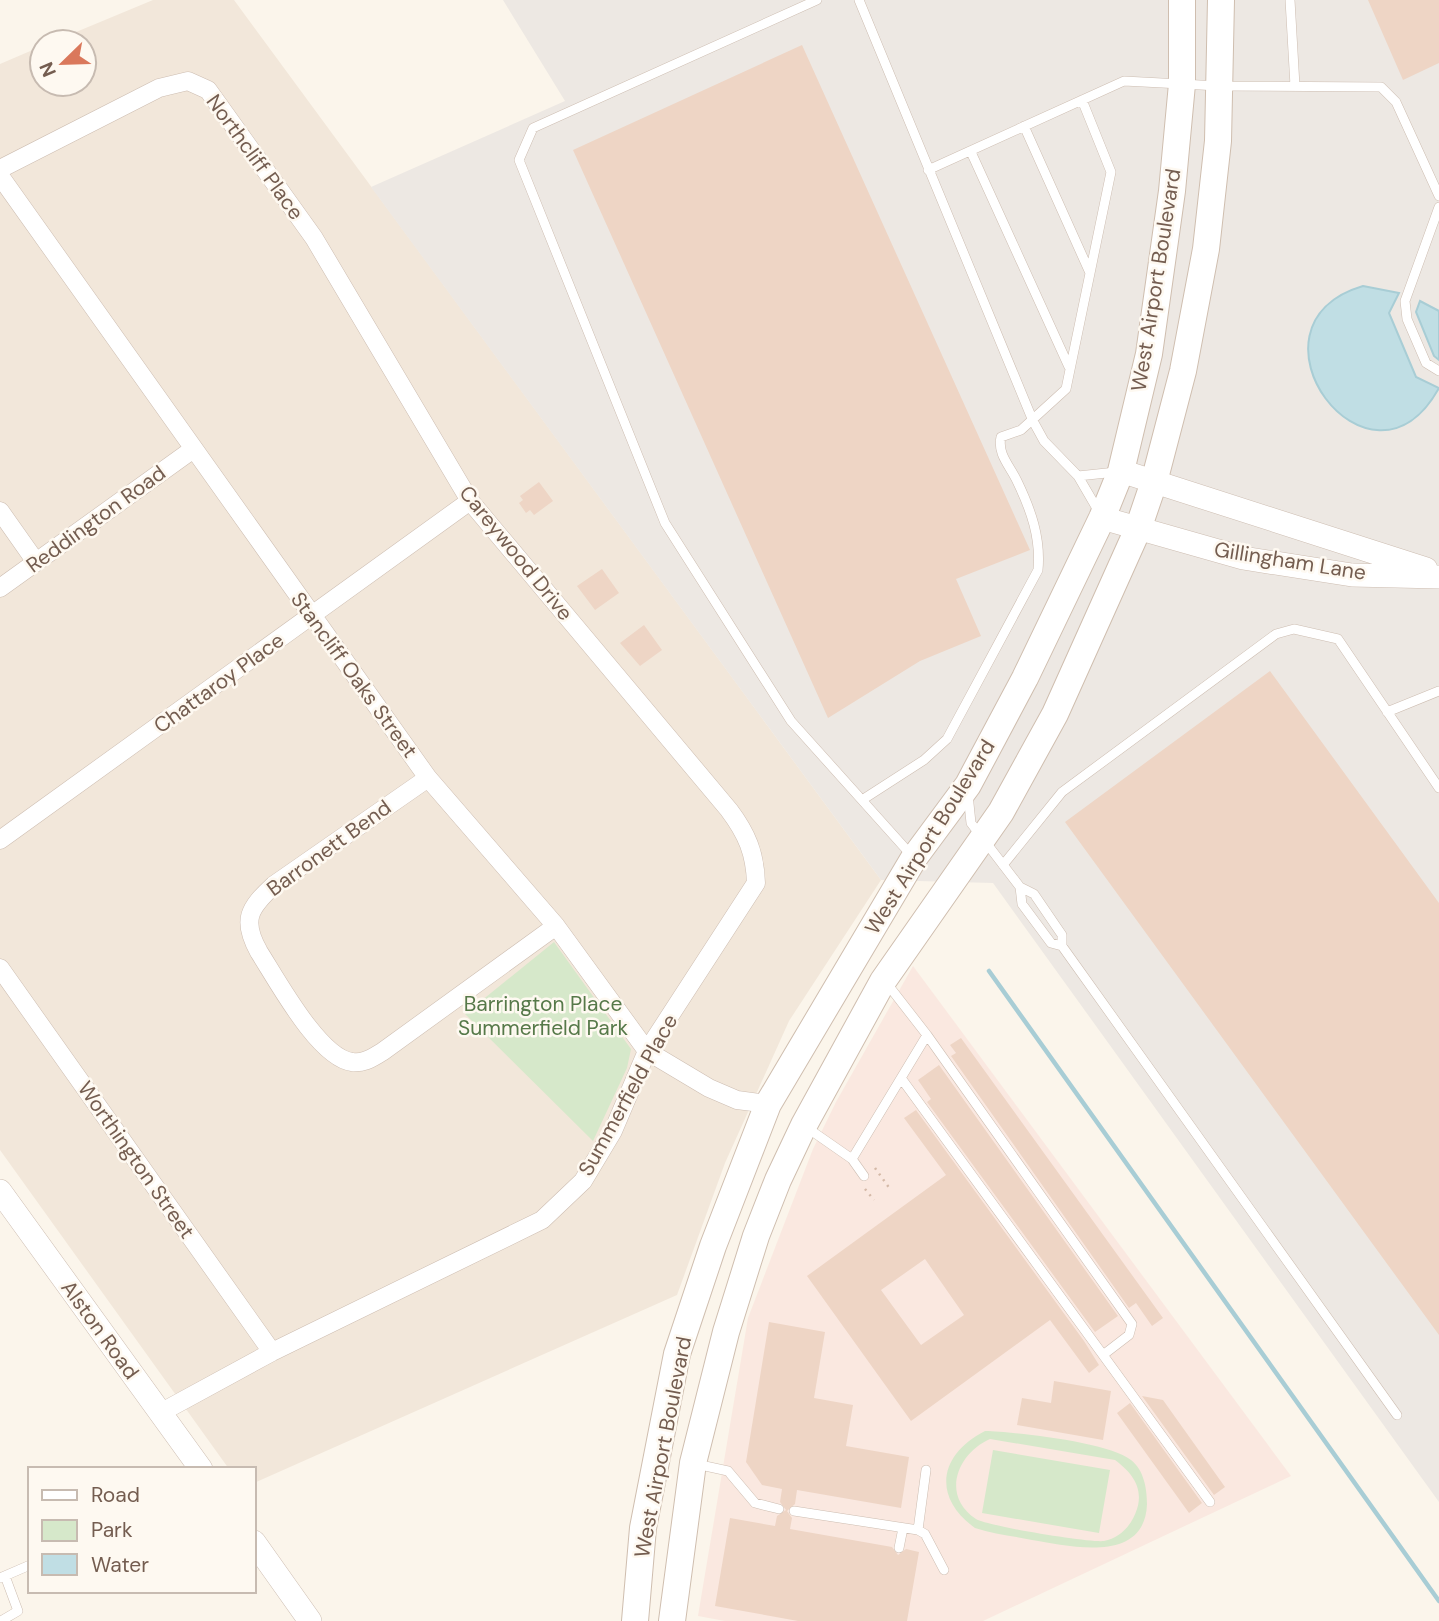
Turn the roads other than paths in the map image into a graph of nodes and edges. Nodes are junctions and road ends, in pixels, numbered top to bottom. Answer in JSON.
{"nodes":[{"id":1,"x":817,"y":0,"type":"edge"},
{"id":2,"x":859,"y":0,"type":"edge"},
{"id":3,"x":1182,"y":0,"type":"edge"},
{"id":4,"x":1221,"y":0,"type":"edge"},
{"id":5,"x":1290,"y":0,"type":"edge"},
{"id":6,"x":1182,"y":83,"type":"junction"},
{"id":7,"x":1219,"y":86,"type":"junction"},
{"id":8,"x":1295,"y":86,"type":"junction"},
{"id":9,"x":1082,"y":100,"type":"junction"},
{"id":10,"x":1024,"y":126,"type":"junction"},
{"id":11,"x":971,"y":152,"type":"junction"},
{"id":12,"x":0,"y":169,"type":"edge"},
{"id":13,"x":928,"y":170,"type":"junction"},
{"id":14,"x":0,"y":176,"type":"edge"},
{"id":15,"x":1439,"y":196,"type":"edge"},
{"id":16,"x":1439,"y":207,"type":"edge"},
{"id":17,"x":314,"y":238,"type":"joint"},
{"id":18,"x":1090,"y":273,"type":"junction"},
{"id":19,"x":1069,"y":367,"type":"junction"},
{"id":20,"x":1439,"y":371,"type":"edge"},
{"id":21,"x":1033,"y":421,"type":"junction"},
{"id":22,"x":192,"y":450,"type":"junction"},
{"id":23,"x":1121,"y":471,"type":"junction"},
{"id":24,"x":1078,"y":476,"type":"junction"},
{"id":25,"x":1154,"y":482,"type":"junction"},
{"id":26,"x":470,"y":501,"type":"junction"},
{"id":27,"x":0,"y":511,"type":"edge"},
{"id":28,"x":1102,"y":518,"type":"junction"},
{"id":29,"x":1139,"y":529,"type":"junction"},
{"id":30,"x":36,"y":562,"type":"junction"},
{"id":31,"x":1439,"y":575,"type":"edge"},
{"id":32,"x":0,"y":587,"type":"edge"},
{"id":33,"x":312,"y":616,"type":"junction"},
{"id":34,"x":1439,"y":691,"type":"edge"},
{"id":35,"x":1388,"y":712,"type":"junction"},
{"id":36,"x":428,"y":778,"type":"junction"},
{"id":37,"x":968,"y":786,"type":"junction"},
{"id":38,"x":1439,"y":788,"type":"edge"},
{"id":39,"x":862,"y":800,"type":"junction"},
{"id":40,"x":729,"y":810,"type":"joint"},
{"id":41,"x":0,"y":840,"type":"edge"},
{"id":42,"x":982,"y":840,"type":"junction"},
{"id":43,"x":914,"y":858,"type":"junction"},
{"id":44,"x":1003,"y":865,"type":"junction"},
{"id":45,"x":1020,"y":887,"type":"junction"},
{"id":46,"x":556,"y":926,"type":"junction"},
{"id":47,"x":1062,"y":946,"type":"junction"},
{"id":48,"x":853,"y":960,"type":"junction"},
{"id":49,"x":0,"y":968,"type":"edge"},
{"id":50,"x":884,"y":979,"type":"junction"},
{"id":51,"x":927,"y":1035,"type":"junction"},
{"id":52,"x":647,"y":1051,"type":"junction"},
{"id":53,"x":901,"y":1079,"type":"junction"},
{"id":54,"x":768,"y":1104,"type":"junction"},
{"id":55,"x":804,"y":1125,"type":"junction"},
{"id":56,"x":852,"y":1158,"type":"junction"},
{"id":57,"x":861,"y":1178,"type":"road end"},
{"id":58,"x":0,"y":1191,"type":"edge"},
{"id":59,"x":272,"y":1352,"type":"junction"},
{"id":60,"x":1103,"y":1355,"type":"junction"},
{"id":61,"x":160,"y":1413,"type":"junction"},
{"id":62,"x":1397,"y":1415,"type":"dead end"},
{"id":63,"x":657,"y":1455,"type":"junction"},
{"id":64,"x":692,"y":1463,"type":"junction"},
{"id":65,"x":200,"y":1467,"type":"edge"},
{"id":66,"x":926,"y":1470,"type":"dead end"},
{"id":67,"x":1210,"y":1502,"type":"dead end"},
{"id":68,"x":779,"y":1509,"type":"dead end"},
{"id":69,"x":794,"y":1511,"type":"dead end"},
{"id":70,"x":903,"y":1528,"type":"junction"},
{"id":71,"x":918,"y":1530,"type":"junction"},
{"id":72,"x":256,"y":1546,"type":"edge"},
{"id":73,"x":899,"y":1548,"type":"dead end"},
{"id":74,"x":28,"y":1566,"type":"edge"},
{"id":75,"x":944,"y":1570,"type":"dead end"},
{"id":76,"x":2,"y":1577,"type":"edge"},
{"id":77,"x":1,"y":1621,"type":"edge"},
{"id":78,"x":310,"y":1621,"type":"edge"},
{"id":79,"x":635,"y":1621,"type":"edge"},
{"id":80,"x":672,"y":1621,"type":"edge"}],
"edges":[{"from":1,"to":39,"type":"lane"},
{"from":2,"to":13,"type":"lane"},
{"from":3,"to":6,"type":"main road","name":"West Airport Boulevard"},
{"from":4,"to":7,"type":"main road","name":"West Airport Boulevard"},
{"from":5,"to":8,"type":"lane"},
{"from":6,"to":7,"type":"lane"},
{"from":6,"to":9,"type":"lane"},
{"from":6,"to":23,"type":"main road","name":"West Airport Boulevard"},
{"from":7,"to":8,"type":"lane"},
{"from":7,"to":25,"type":"main road","name":"West Airport Boulevard"},
{"from":8,"to":15,"type":"lane"},
{"from":9,"to":10,"type":"lane"},
{"from":9,"to":18,"type":"lane"},
{"from":10,"to":11,"type":"lane"},
{"from":10,"to":18,"type":"lane"},
{"from":11,"to":13,"type":"lane"},
{"from":11,"to":19,"type":"lane"},
{"from":12,"to":17,"type":"street","name":"Northcliff Place"},
{"from":13,"to":21,"type":"lane"},
{"from":14,"to":22,"type":"street","name":"Stancliff Oaks Street"},
{"from":16,"to":20,"type":"lane"},
{"from":17,"to":26,"type":"street","name":"Careywood Drive"},
{"from":18,"to":19,"type":"lane"},
{"from":19,"to":21,"type":"lane"},
{"from":21,"to":24,"type":"lane"},
{"from":21,"to":39,"type":"lane"},
{"from":22,"to":30,"type":"street","name":"Reddington Road"},
{"from":22,"to":33,"type":"street","name":"Stancliff Oaks Street"},
{"from":23,"to":24,"type":"lane"},
{"from":23,"to":25,"type":"street","name":"Gillingham Lane"},
{"from":23,"to":28,"type":"main road","name":"West Airport Boulevard"},
{"from":24,"to":28,"type":"lane"},
{"from":25,"to":29,"type":"main road","name":"West Airport Boulevard"},
{"from":25,"to":31,"type":"street","name":"Gillingham Lane"},
{"from":26,"to":33,"type":"street","name":"Chattaroy Place"},
{"from":26,"to":40,"type":"street","name":"Careywood Drive"},
{"from":27,"to":30,"type":"street"},
{"from":28,"to":29,"type":"street","name":"Gillingham Lane"},
{"from":28,"to":37,"type":"main road","name":"West Airport Boulevard"},
{"from":29,"to":31,"type":"street","name":"Gillingham Lane"},
{"from":29,"to":42,"type":"main road","name":"West Airport Boulevard"},
{"from":30,"to":32,"type":"street","name":"Reddington Road"},
{"from":33,"to":36,"type":"street","name":"Stancliff Oaks Street"},
{"from":33,"to":41,"type":"street","name":"Chattaroy Place"},
{"from":34,"to":35,"type":"lane"},
{"from":35,"to":38,"type":"lane"},
{"from":35,"to":44,"type":"lane"},
{"from":36,"to":46,"type":"street","name":"Stancliff Oaks Street"},
{"from":36,"to":46,"type":"street","name":"Barronett Bend"},
{"from":37,"to":42,"type":"lane"},
{"from":37,"to":43,"type":"main road","name":"West Airport Boulevard"},
{"from":39,"to":43,"type":"lane"},
{"from":40,"to":52,"type":"street","name":"Summerfield Place"},
{"from":42,"to":44,"type":"lane"},
{"from":42,"to":50,"type":"main road","name":"West Airport Boulevard"},
{"from":43,"to":48,"type":"main road","name":"West Airport Boulevard"},
{"from":44,"to":45,"type":"lane"},
{"from":45,"to":47,"type":"lane"},
{"from":45,"to":47,"type":"lane"},
{"from":46,"to":52,"type":"street","name":"Stancliff Oaks Street"},
{"from":47,"to":62,"type":"lane"},
{"from":48,"to":50,"type":"main road"},
{"from":48,"to":54,"type":"main road","name":"West Airport Boulevard"},
{"from":49,"to":59,"type":"street","name":"Worthington Street"},
{"from":50,"to":51,"type":"lane"},
{"from":50,"to":55,"type":"main road","name":"West Airport Boulevard"},
{"from":51,"to":53,"type":"lane"},
{"from":51,"to":60,"type":"lane"},
{"from":52,"to":54,"type":"street","name":"Stancliff Oaks Street"},
{"from":52,"to":59,"type":"street","name":"Summerfield Place"},
{"from":53,"to":56,"type":"lane"},
{"from":53,"to":60,"type":"lane"},
{"from":54,"to":55,"type":"main road"},
{"from":54,"to":63,"type":"main road","name":"West Airport Boulevard"},
{"from":55,"to":56,"type":"lane"},
{"from":55,"to":64,"type":"main road","name":"West Airport Boulevard"},
{"from":56,"to":57,"type":"lane"},
{"from":58,"to":61,"type":"street","name":"Alston Road"},
{"from":59,"to":61,"type":"street","name":"Summerfield Place"},
{"from":60,"to":67,"type":"lane"},
{"from":61,"to":65,"type":"street","name":"Alston Road"},
{"from":63,"to":64,"type":"main road"},
{"from":63,"to":79,"type":"main road","name":"West Airport Boulevard"},
{"from":64,"to":68,"type":"lane"},
{"from":64,"to":80,"type":"main road","name":"West Airport Boulevard"},
{"from":66,"to":71,"type":"lane"},
{"from":69,"to":70,"type":"lane"},
{"from":70,"to":71,"type":"lane"},
{"from":70,"to":73,"type":"lane"},
{"from":71,"to":75,"type":"lane"},
{"from":72,"to":78,"type":"street"},
{"from":74,"to":76,"type":"lane"},
{"from":76,"to":77,"type":"lane"}]}
